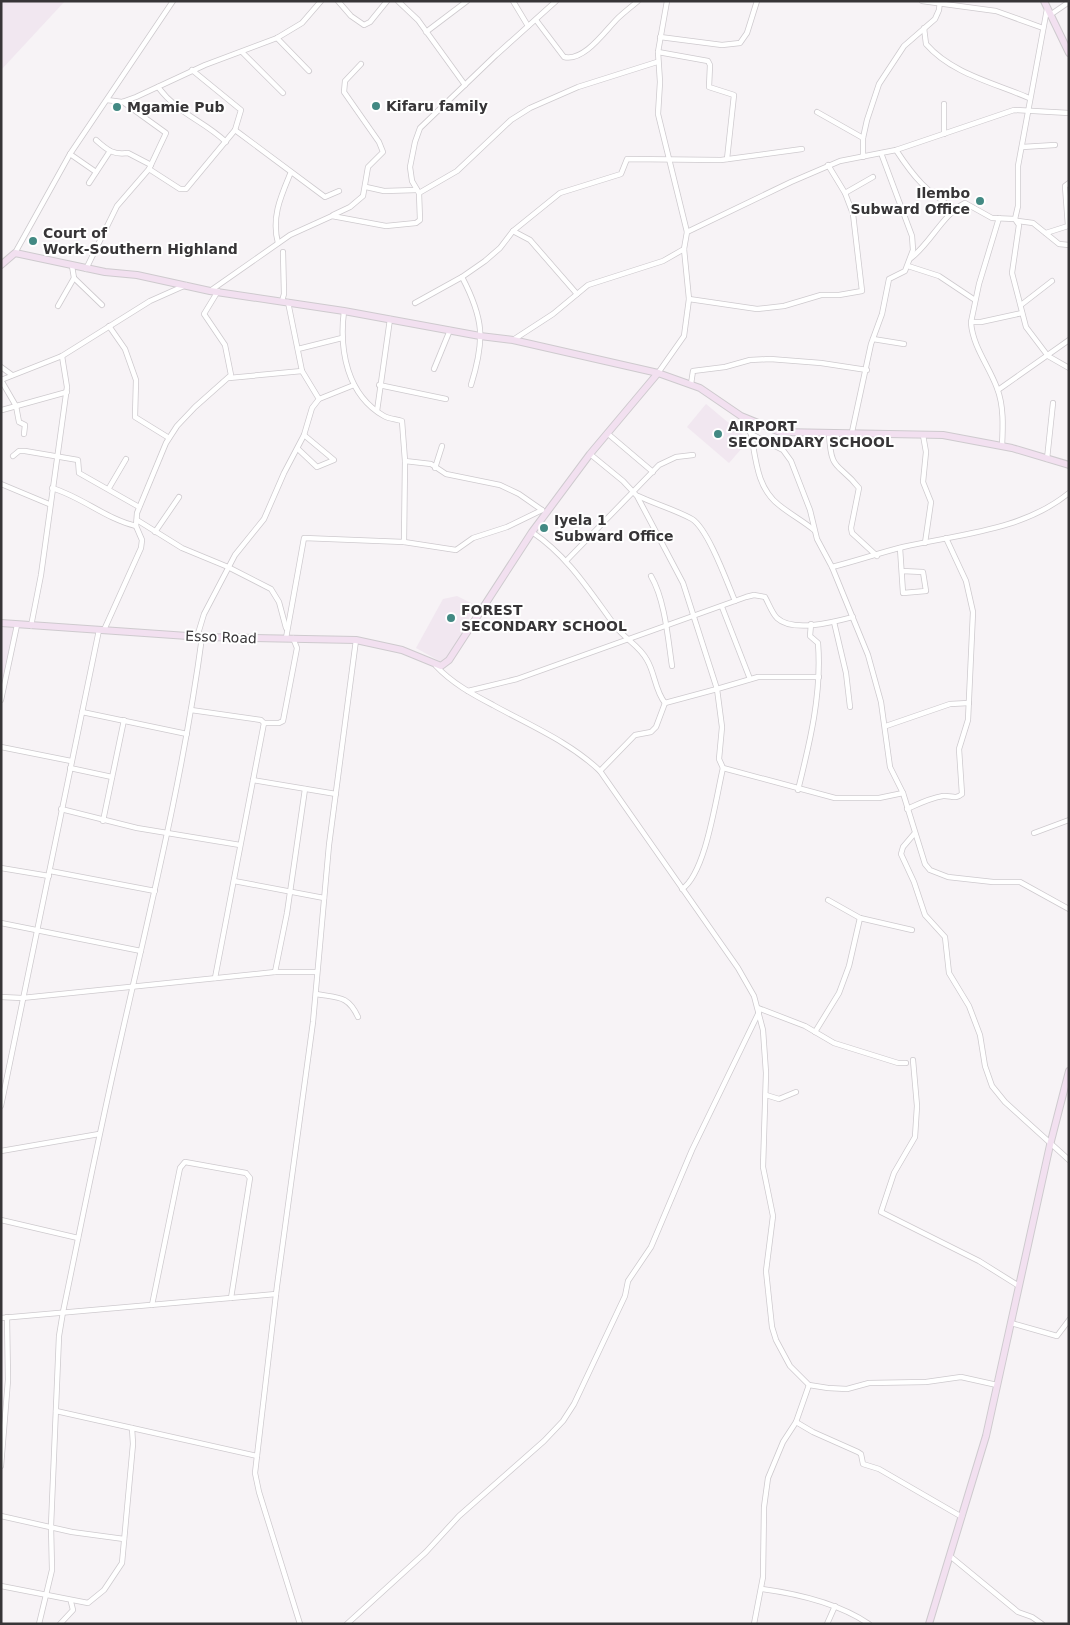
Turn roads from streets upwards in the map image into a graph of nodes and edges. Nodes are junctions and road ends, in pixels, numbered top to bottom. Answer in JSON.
{"nodes":[{"id":1,"x":173,"y":1,"type":"edge"},
{"id":2,"x":321,"y":1,"type":"edge"},
{"id":3,"x":338,"y":1,"type":"edge"},
{"id":4,"x":387,"y":1,"type":"edge"},
{"id":5,"x":398,"y":1,"type":"edge"},
{"id":6,"x":467,"y":1,"type":"edge"},
{"id":7,"x":513,"y":1,"type":"edge"},
{"id":8,"x":556,"y":1,"type":"edge"},
{"id":9,"x":638,"y":1,"type":"edge"},
{"id":10,"x":667,"y":1,"type":"edge"},
{"id":11,"x":757,"y":1,"type":"edge"},
{"id":12,"x":922,"y":1,"type":"edge"},
{"id":13,"x":1044,"y":1,"type":"edge"},
{"id":14,"x":940,"y":2,"type":"edge"},
{"id":15,"x":1069,"y":2,"type":"edge"},
{"id":16,"x":958,"y":4,"type":"edge"},
{"id":17,"x":1049,"y":12,"type":"junction"},
{"id":18,"x":536,"y":20,"type":"junction"},
{"id":19,"x":528,"y":26,"type":"junction"},
{"id":20,"x":924,"y":28,"type":"junction"},
{"id":21,"x":1043,"y":28,"type":"junction"},
{"id":22,"x":426,"y":32,"type":"junction"},
{"id":23,"x":660,"y":37,"type":"junction"},
{"id":24,"x":277,"y":38,"type":"junction"},
{"id":25,"x":1066,"y":43,"type":"edge"},
{"id":26,"x":242,"y":52,"type":"junction"},
{"id":27,"x":658,"y":52,"type":"junction"},
{"id":28,"x":1069,"y":53,"type":"edge"},
{"id":29,"x":657,"y":62,"type":"junction"},
{"id":30,"x":361,"y":64,"type":"dead end"},
{"id":31,"x":192,"y":70,"type":"junction"},
{"id":32,"x":309,"y":71,"type":"dead end"},
{"id":33,"x":465,"y":85,"type":"junction"},
{"id":34,"x":158,"y":87,"type":"junction"},
{"id":35,"x":284,"y":93,"type":"dead end"},
{"id":36,"x":1029,"y":98,"type":"junction"},
{"id":37,"x":107,"y":100,"type":"junction"},
{"id":38,"x":122,"y":102,"type":"junction"},
{"id":39,"x":944,"y":104,"type":"dead end"},
{"id":40,"x":1028,"y":110,"type":"junction"},
{"id":41,"x":817,"y":112,"type":"dead end"},
{"id":42,"x":1069,"y":113,"type":"edge"},
{"id":43,"x":235,"y":130,"type":"junction"},
{"id":44,"x":944,"y":134,"type":"junction"},
{"id":45,"x":863,"y":138,"type":"junction"},
{"id":46,"x":96,"y":140,"type":"dead end"},
{"id":47,"x":226,"y":142,"type":"junction"},
{"id":48,"x":1055,"y":145,"type":"dead end"},
{"id":49,"x":1022,"y":147,"type":"junction"},
{"id":50,"x":110,"y":150,"type":"junction"},
{"id":51,"x":802,"y":150,"type":"dead end"},
{"id":52,"x":896,"y":150,"type":"junction"},
{"id":53,"x":881,"y":153,"type":"junction"},
{"id":54,"x":70,"y":154,"type":"junction"},
{"id":55,"x":863,"y":157,"type":"junction"},
{"id":56,"x":727,"y":160,"type":"junction"},
{"id":57,"x":668,"y":161,"type":"junction"},
{"id":58,"x":828,"y":165,"type":"junction"},
{"id":59,"x":150,"y":167,"type":"junction"},
{"id":60,"x":96,"y":172,"type":"junction"},
{"id":61,"x":291,"y":172,"type":"junction"},
{"id":62,"x":873,"y":177,"type":"dead end"},
{"id":63,"x":89,"y":183,"type":"dead end"},
{"id":64,"x":1069,"y":183,"type":"edge"},
{"id":65,"x":366,"y":187,"type":"junction"},
{"id":66,"x":339,"y":191,"type":"dead end"},
{"id":67,"x":418,"y":192,"type":"junction"},
{"id":68,"x":845,"y":193,"type":"junction"},
{"id":69,"x":956,"y":210,"type":"junction"},
{"id":70,"x":332,"y":216,"type":"junction"},
{"id":71,"x":999,"y":218,"type":"junction"},
{"id":72,"x":1016,"y":220,"type":"junction"},
{"id":73,"x":513,"y":231,"type":"junction"},
{"id":74,"x":688,"y":232,"type":"junction"},
{"id":75,"x":1046,"y":233,"type":"junction"},
{"id":76,"x":278,"y":243,"type":"junction"},
{"id":77,"x":1069,"y":245,"type":"edge"},
{"id":78,"x":684,"y":249,"type":"junction"},
{"id":79,"x":282,"y":252,"type":"dead end"},
{"id":80,"x":15,"y":253,"type":"junction"},
{"id":81,"x":911,"y":258,"type":"junction"},
{"id":82,"x":1,"y":265,"type":"edge"},
{"id":83,"x":72,"y":266,"type":"junction"},
{"id":84,"x":908,"y":266,"type":"junction"},
{"id":85,"x":86,"y":268,"type":"junction"},
{"id":86,"x":462,"y":277,"type":"junction"},
{"id":87,"x":74,"y":278,"type":"junction"},
{"id":88,"x":1052,"y":281,"type":"dead end"},
{"id":89,"x":187,"y":285,"type":"junction"},
{"id":90,"x":210,"y":290,"type":"junction"},
{"id":91,"x":218,"y":291,"type":"junction"},
{"id":92,"x":577,"y":294,"type":"junction"},
{"id":93,"x":689,"y":299,"type":"junction"},
{"id":94,"x":975,"y":300,"type":"junction"},
{"id":95,"x":285,"y":301,"type":"junction"},
{"id":96,"x":415,"y":303,"type":"dead end"},
{"id":97,"x":102,"y":305,"type":"dead end"},
{"id":98,"x":1021,"y":305,"type":"junction"},
{"id":99,"x":58,"y":306,"type":"dead end"},
{"id":100,"x":344,"y":311,"type":"junction"},
{"id":101,"x":1022,"y":313,"type":"junction"},
{"id":102,"x":390,"y":319,"type":"junction"},
{"id":103,"x":971,"y":323,"type":"junction"},
{"id":104,"x":109,"y":326,"type":"junction"},
{"id":105,"x":450,"y":330,"type":"junction"},
{"id":106,"x":480,"y":336,"type":"junction"},
{"id":107,"x":342,"y":338,"type":"junction"},
{"id":108,"x":873,"y":339,"type":"junction"},
{"id":109,"x":513,"y":340,"type":"junction"},
{"id":110,"x":1069,"y":340,"type":"edge"},
{"id":111,"x":904,"y":344,"type":"dead end"},
{"id":112,"x":298,"y":349,"type":"junction"},
{"id":113,"x":62,"y":356,"type":"junction"},
{"id":114,"x":1048,"y":356,"type":"junction"},
{"id":115,"x":1,"y":368,"type":"edge"},
{"id":116,"x":1069,"y":368,"type":"edge"},
{"id":117,"x":434,"y":369,"type":"dead end"},
{"id":118,"x":867,"y":370,"type":"junction"},
{"id":119,"x":302,"y":371,"type":"junction"},
{"id":120,"x":658,"y":373,"type":"junction"},
{"id":121,"x":12,"y":375,"type":"junction"},
{"id":122,"x":229,"y":378,"type":"junction"},
{"id":123,"x":692,"y":384,"type":"junction"},
{"id":124,"x":354,"y":385,"type":"junction"},
{"id":125,"x":379,"y":385,"type":"junction"},
{"id":126,"x":471,"y":385,"type":"dead end"},
{"id":127,"x":998,"y":390,"type":"junction"},
{"id":128,"x":67,"y":392,"type":"junction"},
{"id":129,"x":319,"y":399,"type":"junction"},
{"id":130,"x":446,"y":399,"type":"dead end"},
{"id":131,"x":1053,"y":403,"type":"dead end"},
{"id":132,"x":16,"y":406,"type":"junction"},
{"id":133,"x":2,"y":410,"type":"edge"},
{"id":134,"x":377,"y":411,"type":"junction"},
{"id":135,"x":741,"y":416,"type":"junction"},
{"id":136,"x":852,"y":432,"type":"junction"},
{"id":137,"x":607,"y":433,"type":"junction"},
{"id":138,"x":829,"y":433,"type":"junction"},
{"id":139,"x":24,"y":434,"type":"dead end"},
{"id":140,"x":751,"y":434,"type":"junction"},
{"id":141,"x":923,"y":435,"type":"junction"},
{"id":142,"x":304,"y":436,"type":"junction"},
{"id":143,"x":169,"y":438,"type":"junction"},
{"id":144,"x":442,"y":446,"type":"dead end"},
{"id":145,"x":1002,"y":446,"type":"junction"},
{"id":146,"x":298,"y":449,"type":"junction"},
{"id":147,"x":590,"y":454,"type":"junction"},
{"id":148,"x":57,"y":455,"type":"junction"},
{"id":149,"x":693,"y":455,"type":"dead end"},
{"id":150,"x":14,"y":456,"type":"dead end"},
{"id":151,"x":126,"y":459,"type":"dead end"},
{"id":152,"x":1047,"y":459,"type":"junction"},
{"id":153,"x":405,"y":461,"type":"junction"},
{"id":154,"x":1069,"y":464,"type":"edge"},
{"id":155,"x":435,"y":468,"type":"junction"},
{"id":156,"x":653,"y":472,"type":"junction"},
{"id":157,"x":1,"y":484,"type":"edge"},
{"id":158,"x":52,"y":488,"type":"junction"},
{"id":159,"x":109,"y":488,"type":"junction"},
{"id":160,"x":633,"y":491,"type":"junction"},
{"id":161,"x":1069,"y":493,"type":"edge"},
{"id":162,"x":179,"y":496,"type":"dead end"},
{"id":163,"x":637,"y":496,"type":"junction"},
{"id":164,"x":49,"y":504,"type":"junction"},
{"id":165,"x":139,"y":506,"type":"junction"},
{"id":166,"x":544,"y":512,"type":"junction"},
{"id":167,"x":136,"y":520,"type":"junction"},
{"id":168,"x":136,"y":526,"type":"junction"},
{"id":169,"x":814,"y":530,"type":"junction"},
{"id":170,"x":155,"y":532,"type":"junction"},
{"id":171,"x":532,"y":532,"type":"junction"},
{"id":172,"x":946,"y":538,"type":"junction"},
{"id":173,"x":404,"y":542,"type":"junction"},
{"id":174,"x":925,"y":542,"type":"junction"},
{"id":175,"x":900,"y":548,"type":"junction"},
{"id":176,"x":877,"y":556,"type":"junction"},
{"id":177,"x":566,"y":561,"type":"junction"},
{"id":178,"x":228,"y":568,"type":"junction"},
{"id":179,"x":832,"y":568,"type":"junction"},
{"id":180,"x":902,"y":571,"type":"junction"},
{"id":181,"x":651,"y":576,"type":"dead end"},
{"id":182,"x":735,"y":601,"type":"junction"},
{"id":183,"x":722,"y":607,"type":"junction"},
{"id":184,"x":694,"y":614,"type":"junction"},
{"id":185,"x":853,"y":618,"type":"junction"},
{"id":186,"x":834,"y":622,"type":"junction"},
{"id":187,"x":1,"y":623,"type":"edge"},
{"id":188,"x":811,"y":624,"type":"junction"},
{"id":189,"x":17,"y":625,"type":"junction"},
{"id":190,"x":31,"y":626,"type":"junction"},
{"id":191,"x":666,"y":627,"type":"junction"},
{"id":192,"x":102,"y":630,"type":"junction"},
{"id":193,"x":286,"y":635,"type":"junction"},
{"id":194,"x":200,"y":637,"type":"junction"},
{"id":195,"x":293,"y":638,"type":"junction"},
{"id":196,"x":628,"y":639,"type":"junction"},
{"id":197,"x":356,"y":640,"type":"junction"},
{"id":198,"x":436,"y":666,"type":"junction"},
{"id":199,"x":672,"y":666,"type":"dead end"},
{"id":200,"x":819,"y":677,"type":"junction"},
{"id":201,"x":750,"y":679,"type":"junction"},
{"id":202,"x":717,"y":689,"type":"junction"},
{"id":203,"x":468,"y":691,"type":"junction"},
{"id":204,"x":1,"y":700,"type":"edge"},
{"id":205,"x":665,"y":702,"type":"junction"},
{"id":206,"x":969,"y":703,"type":"junction"},
{"id":207,"x":850,"y":707,"type":"dead end"},
{"id":208,"x":191,"y":710,"type":"junction"},
{"id":209,"x":82,"y":712,"type":"junction"},
{"id":210,"x":124,"y":720,"type":"junction"},
{"id":211,"x":264,"y":723,"type":"junction"},
{"id":212,"x":886,"y":726,"type":"junction"},
{"id":213,"x":187,"y":734,"type":"junction"},
{"id":214,"x":1,"y":747,"type":"edge"},
{"id":215,"x":71,"y":761,"type":"junction"},
{"id":216,"x":70,"y":768,"type":"junction"},
{"id":217,"x":722,"y":768,"type":"junction"},
{"id":218,"x":600,"y":771,"type":"junction"},
{"id":219,"x":112,"y":777,"type":"junction"},
{"id":220,"x":253,"y":780,"type":"junction"},
{"id":221,"x":305,"y":789,"type":"junction"},
{"id":222,"x":798,"y":790,"type":"junction"},
{"id":223,"x":903,"y":793,"type":"junction"},
{"id":224,"x":336,"y":794,"type":"junction"},
{"id":225,"x":907,"y":808,"type":"junction"},
{"id":226,"x":61,"y":809,"type":"junction"},
{"id":227,"x":103,"y":820,"type":"junction"},
{"id":228,"x":1069,"y":820,"type":"edge"},
{"id":229,"x":166,"y":833,"type":"junction"},
{"id":230,"x":1034,"y":833,"type":"dead end"},
{"id":231,"x":914,"y":834,"type":"junction"},
{"id":232,"x":240,"y":845,"type":"junction"},
{"id":233,"x":1,"y":868,"type":"edge"},
{"id":234,"x":50,"y":874,"type":"junction"},
{"id":235,"x":234,"y":881,"type":"junction"},
{"id":236,"x":682,"y":889,"type":"junction"},
{"id":237,"x":155,"y":890,"type":"junction"},
{"id":238,"x":290,"y":891,"type":"junction"},
{"id":239,"x":324,"y":898,"type":"junction"},
{"id":240,"x":828,"y":900,"type":"dead end"},
{"id":241,"x":1069,"y":908,"type":"edge"},
{"id":242,"x":860,"y":918,"type":"junction"},
{"id":243,"x":1,"y":923,"type":"edge"},
{"id":244,"x":912,"y":930,"type":"dead end"},
{"id":245,"x":38,"y":931,"type":"junction"},
{"id":246,"x":141,"y":951,"type":"junction"},
{"id":247,"x":275,"y":972,"type":"junction"},
{"id":248,"x":317,"y":972,"type":"junction"},
{"id":249,"x":215,"y":978,"type":"junction"},
{"id":250,"x":133,"y":985,"type":"junction"},
{"id":251,"x":316,"y":994,"type":"junction"},
{"id":252,"x":1,"y":997,"type":"edge"},
{"id":253,"x":22,"y":998,"type":"junction"},
{"id":254,"x":759,"y":1010,"type":"junction"},
{"id":255,"x":358,"y":1017,"type":"dead end"},
{"id":256,"x":815,"y":1032,"type":"junction"},
{"id":257,"x":913,"y":1060,"type":"dead end"},
{"id":258,"x":906,"y":1063,"type":"dead end"},
{"id":259,"x":1069,"y":1071,"type":"edge"},
{"id":260,"x":796,"y":1092,"type":"dead end"},
{"id":261,"x":766,"y":1095,"type":"junction"},
{"id":262,"x":1,"y":1106,"type":"edge"},
{"id":263,"x":99,"y":1134,"type":"junction"},
{"id":264,"x":1050,"y":1145,"type":"junction"},
{"id":265,"x":1,"y":1151,"type":"edge"},
{"id":266,"x":1069,"y":1160,"type":"edge"},
{"id":267,"x":1,"y":1220,"type":"edge"},
{"id":268,"x":78,"y":1238,"type":"junction"},
{"id":269,"x":1019,"y":1286,"type":"junction"},
{"id":270,"x":276,"y":1294,"type":"junction"},
{"id":271,"x":230,"y":1298,"type":"junction"},
{"id":272,"x":152,"y":1304,"type":"junction"},
{"id":273,"x":63,"y":1312,"type":"junction"},
{"id":274,"x":4,"y":1318,"type":"edge"},
{"id":275,"x":1069,"y":1320,"type":"edge"},
{"id":276,"x":1011,"y":1323,"type":"junction"},
{"id":277,"x":809,"y":1384,"type":"junction"},
{"id":278,"x":997,"y":1385,"type":"junction"},
{"id":279,"x":56,"y":1411,"type":"junction"},
{"id":280,"x":796,"y":1422,"type":"junction"},
{"id":281,"x":132,"y":1428,"type":"junction"},
{"id":282,"x":258,"y":1456,"type":"junction"},
{"id":283,"x":1,"y":1466,"type":"edge"},
{"id":284,"x":1,"y":1516,"type":"edge"},
{"id":285,"x":962,"y":1517,"type":"junction"},
{"id":286,"x":51,"y":1526,"type":"junction"},
{"id":287,"x":124,"y":1539,"type":"junction"},
{"id":288,"x":950,"y":1556,"type":"junction"},
{"id":289,"x":4,"y":1587,"type":"edge"},
{"id":290,"x":762,"y":1589,"type":"junction"},
{"id":291,"x":1,"y":1592,"type":"edge"},
{"id":292,"x":46,"y":1596,"type":"junction"},
{"id":293,"x":71,"y":1602,"type":"junction"},
{"id":294,"x":835,"y":1606,"type":"junction"},
{"id":295,"x":39,"y":1624,"type":"edge"},
{"id":296,"x":60,"y":1624,"type":"edge"},
{"id":297,"x":300,"y":1624,"type":"edge"},
{"id":298,"x":347,"y":1624,"type":"edge"},
{"id":299,"x":754,"y":1624,"type":"edge"},
{"id":300,"x":827,"y":1624,"type":"edge"},
{"id":301,"x":869,"y":1624,"type":"edge"},
{"id":302,"x":929,"y":1624,"type":"edge"},
{"id":303,"x":1042,"y":1624,"type":"edge"}],
"edges":[{"from":1,"to":37,"type":"street"},
{"from":2,"to":24,"type":"street"},
{"from":3,"to":4,"type":"street"},
{"from":5,"to":22,"type":"street"},
{"from":6,"to":22,"type":"street"},
{"from":7,"to":19,"type":"street"},
{"from":8,"to":18,"type":"street"},
{"from":9,"to":18,"type":"street"},
{"from":10,"to":23,"type":"street"},
{"from":11,"to":23,"type":"street"},
{"from":12,"to":14,"type":"street"},
{"from":13,"to":17,"type":"street"},
{"from":14,"to":16,"type":"street"},
{"from":14,"to":20,"type":"street"},
{"from":15,"to":17,"type":"street"},
{"from":16,"to":21,"type":"street"},
{"from":17,"to":21,"type":"street"},
{"from":17,"to":25,"type":"street"},
{"from":18,"to":19,"type":"street"},
{"from":19,"to":33,"type":"street"},
{"from":20,"to":36,"type":"street"},
{"from":20,"to":45,"type":"street"},
{"from":21,"to":36,"type":"street"},
{"from":22,"to":33,"type":"street"},
{"from":23,"to":27,"type":"street"},
{"from":24,"to":26,"type":"street"},
{"from":24,"to":32,"type":"street"},
{"from":25,"to":28,"type":"street"},
{"from":26,"to":31,"type":"street"},
{"from":26,"to":35,"type":"street"},
{"from":27,"to":29,"type":"street"},
{"from":27,"to":56,"type":"street"},
{"from":29,"to":57,"type":"street"},
{"from":29,"to":67,"type":"street"},
{"from":30,"to":65,"type":"street"},
{"from":31,"to":34,"type":"street"},
{"from":31,"to":43,"type":"street"},
{"from":33,"to":67,"type":"street"},
{"from":34,"to":38,"type":"street"},
{"from":34,"to":47,"type":"street"},
{"from":36,"to":40,"type":"street"},
{"from":37,"to":38,"type":"street"},
{"from":37,"to":54,"type":"street"},
{"from":38,"to":59,"type":"street"},
{"from":39,"to":44,"type":"street"},
{"from":40,"to":42,"type":"street"},
{"from":40,"to":44,"type":"street"},
{"from":40,"to":49,"type":"street"},
{"from":41,"to":45,"type":"street"},
{"from":43,"to":47,"type":"street"},
{"from":43,"to":61,"type":"street"},
{"from":44,"to":52,"type":"street"},
{"from":45,"to":55,"type":"street"},
{"from":46,"to":50,"type":"street"},
{"from":47,"to":59,"type":"street"},
{"from":48,"to":49,"type":"street"},
{"from":49,"to":72,"type":"street"},
{"from":50,"to":59,"type":"street"},
{"from":50,"to":60,"type":"street"},
{"from":51,"to":56,"type":"street"},
{"from":52,"to":53,"type":"street"},
{"from":52,"to":69,"type":"street"},
{"from":53,"to":55,"type":"street"},
{"from":53,"to":81,"type":"street"},
{"from":54,"to":60,"type":"street"},
{"from":54,"to":80,"type":"street"},
{"from":55,"to":58,"type":"street"},
{"from":56,"to":57,"type":"street"},
{"from":57,"to":73,"type":"street"},
{"from":57,"to":74,"type":"street"},
{"from":58,"to":68,"type":"street"},
{"from":58,"to":74,"type":"street"},
{"from":59,"to":85,"type":"street"},
{"from":60,"to":63,"type":"street"},
{"from":61,"to":66,"type":"street"},
{"from":61,"to":76,"type":"street"},
{"from":62,"to":68,"type":"street"},
{"from":64,"to":75,"type":"street"},
{"from":65,"to":67,"type":"street"},
{"from":65,"to":70,"type":"street"},
{"from":67,"to":70,"type":"street"},
{"from":68,"to":93,"type":"street"},
{"from":69,"to":71,"type":"street"},
{"from":69,"to":81,"type":"street"},
{"from":70,"to":76,"type":"street"},
{"from":71,"to":72,"type":"street"},
{"from":71,"to":94,"type":"street"},
{"from":72,"to":75,"type":"street"},
{"from":72,"to":98,"type":"street"},
{"from":73,"to":86,"type":"street"},
{"from":73,"to":92,"type":"street"},
{"from":74,"to":78,"type":"street"},
{"from":75,"to":77,"type":"street"},
{"from":76,"to":90,"type":"street"},
{"from":78,"to":92,"type":"street"},
{"from":78,"to":93,"type":"street"},
{"from":79,"to":95,"type":"street"},
{"from":80,"to":82,"type":"street"},
{"from":80,"to":83,"type":"street"},
{"from":81,"to":84,"type":"street"},
{"from":83,"to":85,"type":"street"},
{"from":83,"to":87,"type":"street"},
{"from":84,"to":94,"type":"street"},
{"from":84,"to":108,"type":"street"},
{"from":85,"to":89,"type":"street"},
{"from":86,"to":96,"type":"street"},
{"from":86,"to":106,"type":"street"},
{"from":87,"to":97,"type":"street"},
{"from":87,"to":99,"type":"street"},
{"from":88,"to":98,"type":"street"},
{"from":89,"to":90,"type":"street"},
{"from":89,"to":104,"type":"street"},
{"from":90,"to":91,"type":"street"},
{"from":91,"to":95,"type":"street"},
{"from":91,"to":122,"type":"street"},
{"from":92,"to":109,"type":"street"},
{"from":93,"to":120,"type":"street"},
{"from":94,"to":103,"type":"street"},
{"from":95,"to":100,"type":"street"},
{"from":95,"to":112,"type":"street"},
{"from":98,"to":101,"type":"street"},
{"from":100,"to":102,"type":"street"},
{"from":100,"to":107,"type":"street"},
{"from":101,"to":103,"type":"street"},
{"from":101,"to":114,"type":"street"},
{"from":102,"to":105,"type":"street"},
{"from":102,"to":125,"type":"street"},
{"from":103,"to":127,"type":"street"},
{"from":104,"to":113,"type":"street"},
{"from":104,"to":143,"type":"street"},
{"from":105,"to":106,"type":"street"},
{"from":105,"to":117,"type":"street"},
{"from":106,"to":109,"type":"street"},
{"from":106,"to":126,"type":"street"},
{"from":107,"to":112,"type":"street"},
{"from":107,"to":124,"type":"street"},
{"from":108,"to":111,"type":"street"},
{"from":108,"to":118,"type":"street"},
{"from":109,"to":120,"type":"street"},
{"from":110,"to":114,"type":"street"},
{"from":112,"to":119,"type":"street"},
{"from":113,"to":121,"type":"street"},
{"from":113,"to":128,"type":"street"},
{"from":114,"to":116,"type":"street"},
{"from":114,"to":127,"type":"street"},
{"from":115,"to":121,"type":"street"},
{"from":118,"to":123,"type":"street"},
{"from":118,"to":136,"type":"street"},
{"from":119,"to":122,"type":"street"},
{"from":119,"to":129,"type":"street"},
{"from":120,"to":123,"type":"street"},
{"from":120,"to":137,"type":"street"},
{"from":121,"to":132,"type":"street"},
{"from":122,"to":143,"type":"street"},
{"from":123,"to":135,"type":"street"},
{"from":124,"to":129,"type":"street"},
{"from":124,"to":134,"type":"street"},
{"from":125,"to":130,"type":"street"},
{"from":125,"to":134,"type":"street"},
{"from":127,"to":145,"type":"street"},
{"from":128,"to":132,"type":"street"},
{"from":128,"to":148,"type":"street"},
{"from":129,"to":142,"type":"street"},
{"from":131,"to":152,"type":"street"},
{"from":132,"to":133,"type":"street"},
{"from":132,"to":139,"type":"street"},
{"from":134,"to":153,"type":"street"},
{"from":135,"to":138,"type":"street"},
{"from":135,"to":140,"type":"street"},
{"from":136,"to":138,"type":"street"},
{"from":136,"to":141,"type":"street"},
{"from":137,"to":147,"type":"street"},
{"from":137,"to":156,"type":"street"},
{"from":138,"to":176,"type":"street"},
{"from":140,"to":169,"type":"street"},
{"from":140,"to":169,"type":"street"},
{"from":141,"to":145,"type":"street"},
{"from":141,"to":174,"type":"street"},
{"from":142,"to":146,"type":"street"},
{"from":142,"to":146,"type":"street"},
{"from":143,"to":165,"type":"street"},
{"from":144,"to":155,"type":"street"},
{"from":145,"to":152,"type":"street"},
{"from":146,"to":178,"type":"street"},
{"from":147,"to":160,"type":"street"},
{"from":147,"to":166,"type":"street"},
{"from":148,"to":150,"type":"street"},
{"from":148,"to":158,"type":"street"},
{"from":148,"to":159,"type":"street"},
{"from":149,"to":156,"type":"street"},
{"from":151,"to":159,"type":"street"},
{"from":152,"to":154,"type":"street"},
{"from":153,"to":155,"type":"street"},
{"from":153,"to":173,"type":"street"},
{"from":155,"to":166,"type":"street"},
{"from":156,"to":160,"type":"street"},
{"from":157,"to":164,"type":"street"},
{"from":158,"to":164,"type":"street"},
{"from":158,"to":168,"type":"street"},
{"from":159,"to":165,"type":"street"},
{"from":160,"to":163,"type":"street"},
{"from":160,"to":177,"type":"street"},
{"from":161,"to":172,"type":"street"},
{"from":162,"to":170,"type":"street"},
{"from":163,"to":182,"type":"street"},
{"from":163,"to":184,"type":"street"},
{"from":164,"to":190,"type":"street"},
{"from":165,"to":167,"type":"street"},
{"from":166,"to":171,"type":"street"},
{"from":166,"to":173,"type":"street"},
{"from":167,"to":168,"type":"street"},
{"from":167,"to":170,"type":"street"},
{"from":168,"to":192,"type":"street"},
{"from":169,"to":179,"type":"street"},
{"from":170,"to":178,"type":"street"},
{"from":171,"to":177,"type":"street"},
{"from":171,"to":198,"type":"street"},
{"from":172,"to":174,"type":"street"},
{"from":172,"to":206,"type":"street"},
{"from":173,"to":193,"type":"street"},
{"from":174,"to":175,"type":"street"},
{"from":175,"to":176,"type":"street"},
{"from":175,"to":180,"type":"street"},
{"from":176,"to":179,"type":"street"},
{"from":177,"to":196,"type":"street"},
{"from":178,"to":193,"type":"street"},
{"from":178,"to":194,"type":"street"},
{"from":179,"to":185,"type":"street"},
{"from":180,"to":180,"type":"street"},
{"from":181,"to":191,"type":"street"},
{"from":182,"to":183,"type":"street"},
{"from":182,"to":188,"type":"street"},
{"from":183,"to":184,"type":"street"},
{"from":183,"to":201,"type":"street"},
{"from":184,"to":191,"type":"street"},
{"from":184,"to":202,"type":"street"},
{"from":185,"to":186,"type":"street"},
{"from":185,"to":212,"type":"street"},
{"from":186,"to":188,"type":"street"},
{"from":186,"to":207,"type":"street"},
{"from":187,"to":189,"type":"street","name":"Esso Road"},
{"from":188,"to":200,"type":"street"},
{"from":189,"to":190,"type":"street","name":"Esso Road"},
{"from":189,"to":204,"type":"street"},
{"from":190,"to":192,"type":"street","name":"Esso Road"},
{"from":191,"to":196,"type":"street"},
{"from":191,"to":199,"type":"street"},
{"from":192,"to":194,"type":"street","name":"Esso Road"},
{"from":192,"to":209,"type":"street"},
{"from":193,"to":194,"type":"street","name":"Esso Road"},
{"from":193,"to":195,"type":"street","name":"Esso Road"},
{"from":194,"to":208,"type":"street"},
{"from":195,"to":197,"type":"street","name":"Esso Road"},
{"from":195,"to":211,"type":"street"},
{"from":196,"to":203,"type":"street"},
{"from":196,"to":205,"type":"street"},
{"from":197,"to":198,"type":"street","name":"Esso Road"},
{"from":197,"to":224,"type":"street"},
{"from":198,"to":203,"type":"street"},
{"from":200,"to":201,"type":"street"},
{"from":200,"to":222,"type":"street"},
{"from":201,"to":202,"type":"street"},
{"from":202,"to":205,"type":"street"},
{"from":202,"to":217,"type":"street"},
{"from":203,"to":218,"type":"street"},
{"from":205,"to":218,"type":"street"},
{"from":206,"to":212,"type":"street"},
{"from":206,"to":225,"type":"street"},
{"from":208,"to":211,"type":"street"},
{"from":208,"to":213,"type":"street"},
{"from":209,"to":210,"type":"street"},
{"from":209,"to":215,"type":"street"},
{"from":210,"to":213,"type":"street"},
{"from":210,"to":219,"type":"street"},
{"from":211,"to":220,"type":"street"},
{"from":212,"to":223,"type":"street"},
{"from":213,"to":229,"type":"street"},
{"from":214,"to":215,"type":"street"},
{"from":215,"to":216,"type":"street"},
{"from":216,"to":219,"type":"street"},
{"from":216,"to":226,"type":"street"},
{"from":217,"to":222,"type":"street"},
{"from":217,"to":236,"type":"street"},
{"from":218,"to":236,"type":"street"},
{"from":219,"to":227,"type":"street"},
{"from":220,"to":221,"type":"street"},
{"from":220,"to":232,"type":"street"},
{"from":221,"to":224,"type":"street"},
{"from":221,"to":238,"type":"street"},
{"from":222,"to":223,"type":"street"},
{"from":223,"to":225,"type":"street"},
{"from":224,"to":239,"type":"street"},
{"from":225,"to":231,"type":"street"},
{"from":226,"to":227,"type":"street"},
{"from":226,"to":234,"type":"street"},
{"from":227,"to":229,"type":"street"},
{"from":228,"to":230,"type":"street"},
{"from":229,"to":232,"type":"street"},
{"from":229,"to":237,"type":"street"},
{"from":231,"to":241,"type":"street"},
{"from":231,"to":264,"type":"street"},
{"from":232,"to":235,"type":"street"},
{"from":233,"to":234,"type":"street"},
{"from":234,"to":237,"type":"street"},
{"from":234,"to":245,"type":"street"},
{"from":235,"to":238,"type":"street"},
{"from":235,"to":249,"type":"street"},
{"from":236,"to":254,"type":"street"},
{"from":237,"to":246,"type":"street"},
{"from":238,"to":239,"type":"street"},
{"from":238,"to":247,"type":"street"},
{"from":239,"to":248,"type":"street"},
{"from":240,"to":242,"type":"street"},
{"from":242,"to":244,"type":"street"},
{"from":242,"to":256,"type":"street"},
{"from":243,"to":245,"type":"street"},
{"from":245,"to":246,"type":"street"},
{"from":245,"to":253,"type":"street"},
{"from":246,"to":250,"type":"street"},
{"from":247,"to":248,"type":"street"},
{"from":247,"to":249,"type":"street"},
{"from":248,"to":251,"type":"street"},
{"from":249,"to":250,"type":"street"},
{"from":250,"to":253,"type":"street"},
{"from":250,"to":263,"type":"street"},
{"from":251,"to":255,"type":"street"},
{"from":251,"to":270,"type":"street"},
{"from":252,"to":253,"type":"street"},
{"from":253,"to":262,"type":"street"},
{"from":254,"to":256,"type":"street"},
{"from":254,"to":261,"type":"street"},
{"from":254,"to":298,"type":"street"},
{"from":256,"to":258,"type":"street"},
{"from":257,"to":269,"type":"street"},
{"from":259,"to":264,"type":"street"},
{"from":260,"to":261,"type":"street"},
{"from":261,"to":277,"type":"street"},
{"from":263,"to":265,"type":"street"},
{"from":263,"to":268,"type":"street"},
{"from":264,"to":266,"type":"street"},
{"from":264,"to":269,"type":"street"},
{"from":267,"to":268,"type":"street"},
{"from":268,"to":273,"type":"street"},
{"from":269,"to":276,"type":"street"},
{"from":270,"to":271,"type":"street"},
{"from":270,"to":282,"type":"street"},
{"from":271,"to":272,"type":"street"},
{"from":271,"to":272,"type":"street"},
{"from":272,"to":273,"type":"street"},
{"from":273,"to":274,"type":"street"},
{"from":273,"to":279,"type":"street"},
{"from":274,"to":283,"type":"street"},
{"from":275,"to":276,"type":"street"},
{"from":276,"to":278,"type":"street"},
{"from":277,"to":278,"type":"street"},
{"from":277,"to":280,"type":"street"},
{"from":278,"to":285,"type":"street"},
{"from":279,"to":281,"type":"street"},
{"from":279,"to":286,"type":"street"},
{"from":280,"to":285,"type":"street"},
{"from":280,"to":290,"type":"street"},
{"from":281,"to":282,"type":"street"},
{"from":281,"to":287,"type":"street"},
{"from":282,"to":297,"type":"street"},
{"from":284,"to":286,"type":"street"},
{"from":285,"to":288,"type":"street"},
{"from":286,"to":287,"type":"street"},
{"from":286,"to":292,"type":"street"},
{"from":287,"to":293,"type":"street"},
{"from":288,"to":302,"type":"street"},
{"from":288,"to":303,"type":"street"},
{"from":289,"to":291,"type":"street"},
{"from":289,"to":292,"type":"street"},
{"from":290,"to":294,"type":"street"},
{"from":290,"to":299,"type":"street"},
{"from":292,"to":293,"type":"street"},
{"from":292,"to":295,"type":"street"},
{"from":293,"to":296,"type":"street"},
{"from":294,"to":300,"type":"street"},
{"from":294,"to":301,"type":"street"}]}
